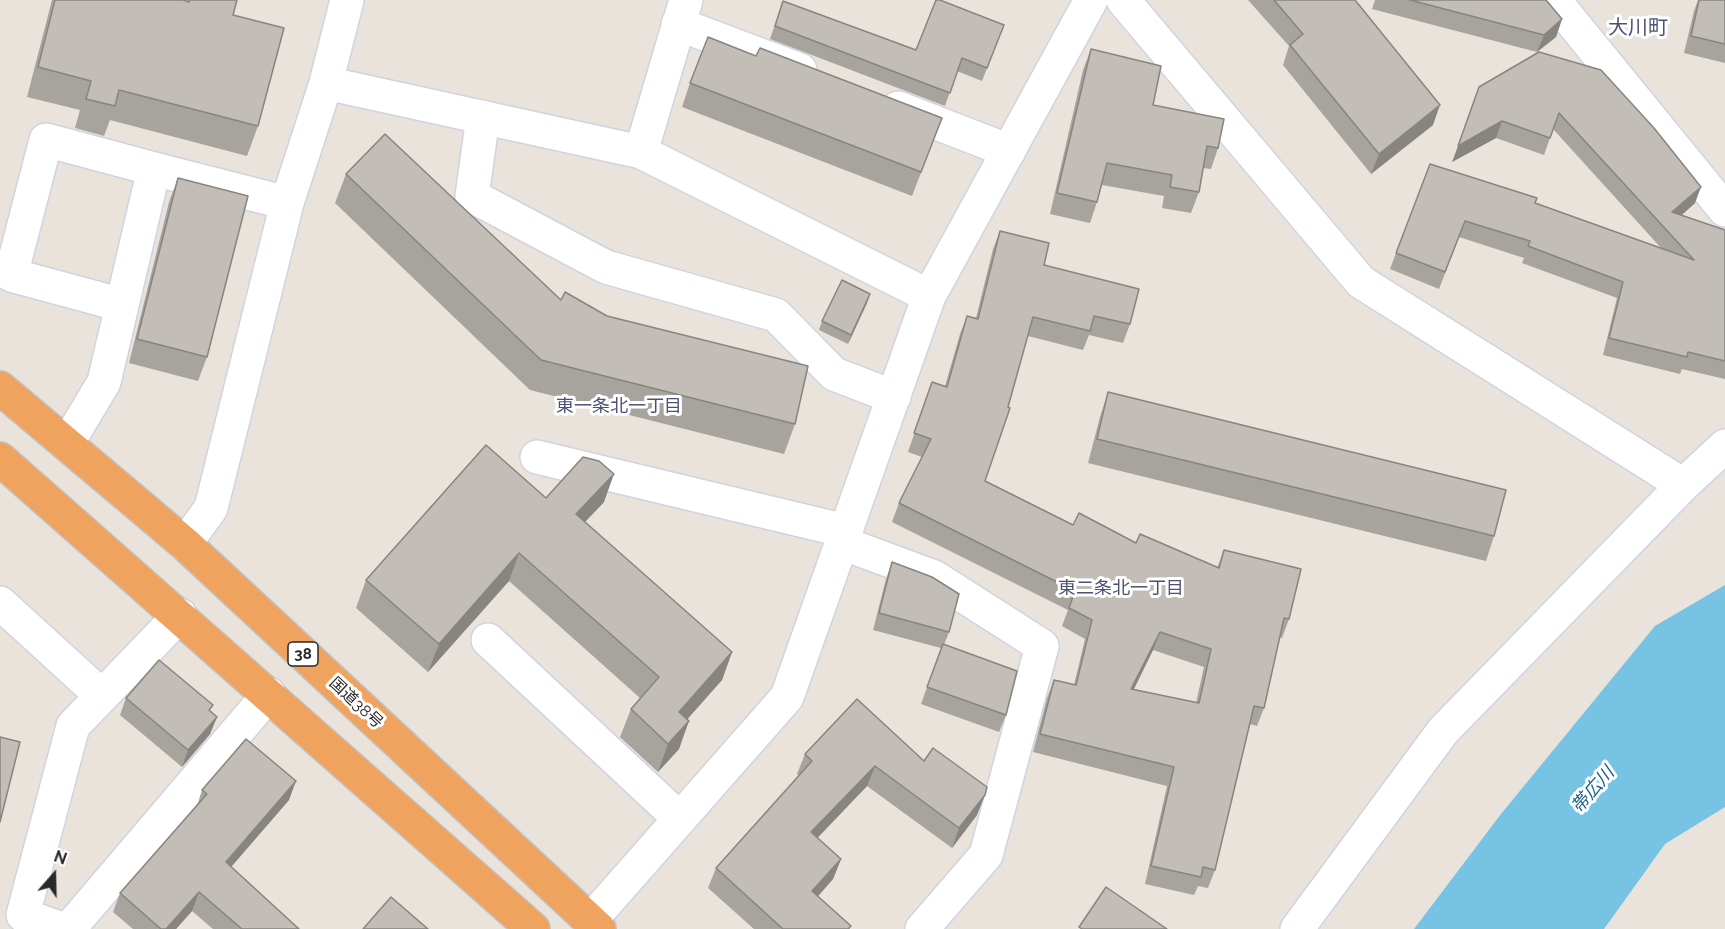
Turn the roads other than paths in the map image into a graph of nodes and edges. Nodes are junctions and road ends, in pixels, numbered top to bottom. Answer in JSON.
{"nodes":[{"id":1,"x":347,"y":0,"type":"edge"},
{"id":2,"x":1091,"y":0,"type":"edge"},
{"id":3,"x":1123,"y":0,"type":"edge"},
{"id":4,"x":1554,"y":0,"type":"edge"},
{"id":5,"x":682,"y":12,"type":"edge"},
{"id":6,"x":326,"y":83,"type":"junction"},
{"id":7,"x":832,"y":83,"type":"edge"},
{"id":8,"x":866,"y":96,"type":"edge"},
{"id":9,"x":483,"y":117,"type":"junction"},
{"id":10,"x":1009,"y":151,"type":"junction"},
{"id":11,"x":641,"y":152,"type":"junction"},
{"id":12,"x":154,"y":168,"type":"junction"},
{"id":13,"x":287,"y":203,"type":"junction"},
{"id":14,"x":1725,"y":210,"type":"edge"},
{"id":15,"x":929,"y":296,"type":"junction"},
{"id":16,"x":122,"y":305,"type":"junction"},
{"id":17,"x":0,"y":387,"type":"edge"},
{"id":18,"x":894,"y":397,"type":"junction"},
{"id":19,"x":67,"y":444,"type":"junction"},
{"id":20,"x":1725,"y":446,"type":"edge"},
{"id":21,"x":537,"y":457,"type":"dead end"},
{"id":22,"x":0,"y":459,"type":"edge"},
{"id":23,"x":1683,"y":485,"type":"junction"},
{"id":24,"x":844,"y":537,"type":"junction"},
{"id":25,"x":185,"y":544,"type":"junction"},
{"id":26,"x":0,"y":603,"type":"edge"},
{"id":27,"x":180,"y":615,"type":"junction"},
{"id":28,"x":488,"y":640,"type":"dead end"},
{"id":29,"x":269,"y":694,"type":"junction"},
{"id":30,"x":102,"y":696,"type":"junction"},
{"id":31,"x":680,"y":819,"type":"junction"},
{"id":32,"x":595,"y":925,"type":"edge"},
{"id":33,"x":62,"y":929,"type":"edge"},
{"id":34,"x":69,"y":929,"type":"edge"},
{"id":35,"x":533,"y":929,"type":"edge"},
{"id":36,"x":922,"y":929,"type":"edge"},
{"id":37,"x":1297,"y":929,"type":"edge"}],
"edges":[{"from":1,"to":6,"type":"street"},
{"from":2,"to":10,"type":"street"},
{"from":3,"to":23,"type":"street"},
{"from":4,"to":14,"type":"street"},
{"from":5,"to":7,"type":"street"},
{"from":5,"to":11,"type":"street"},
{"from":6,"to":9,"type":"street"},
{"from":6,"to":13,"type":"street"},
{"from":8,"to":10,"type":"street"},
{"from":9,"to":11,"type":"street"},
{"from":9,"to":18,"type":"street"},
{"from":10,"to":15,"type":"street"},
{"from":11,"to":15,"type":"street"},
{"from":12,"to":13,"type":"street"},
{"from":12,"to":16,"type":"street"},
{"from":12,"to":16,"type":"street"},
{"from":13,"to":25,"type":"street"},
{"from":15,"to":18,"type":"street"},
{"from":16,"to":19,"type":"street"},
{"from":17,"to":19,"type":"highway","name":"国道38号","number":"38"},
{"from":18,"to":24,"type":"street"},
{"from":19,"to":25,"type":"highway","name":"国道38号","number":"38"},
{"from":20,"to":23,"type":"street"},
{"from":21,"to":24,"type":"street"},
{"from":22,"to":27,"type":"highway"},
{"from":23,"to":37,"type":"street"},
{"from":24,"to":31,"type":"street"},
{"from":24,"to":36,"type":"street"},
{"from":25,"to":32,"type":"highway","name":"国道38号","number":"38"},
{"from":26,"to":30,"type":"street"},
{"from":27,"to":29,"type":"highway"},
{"from":27,"to":30,"type":"street"},
{"from":28,"to":31,"type":"street"},
{"from":29,"to":34,"type":"street"},
{"from":29,"to":35,"type":"highway"},
{"from":30,"to":33,"type":"street"},
{"from":31,"to":32,"type":"street"}]}
